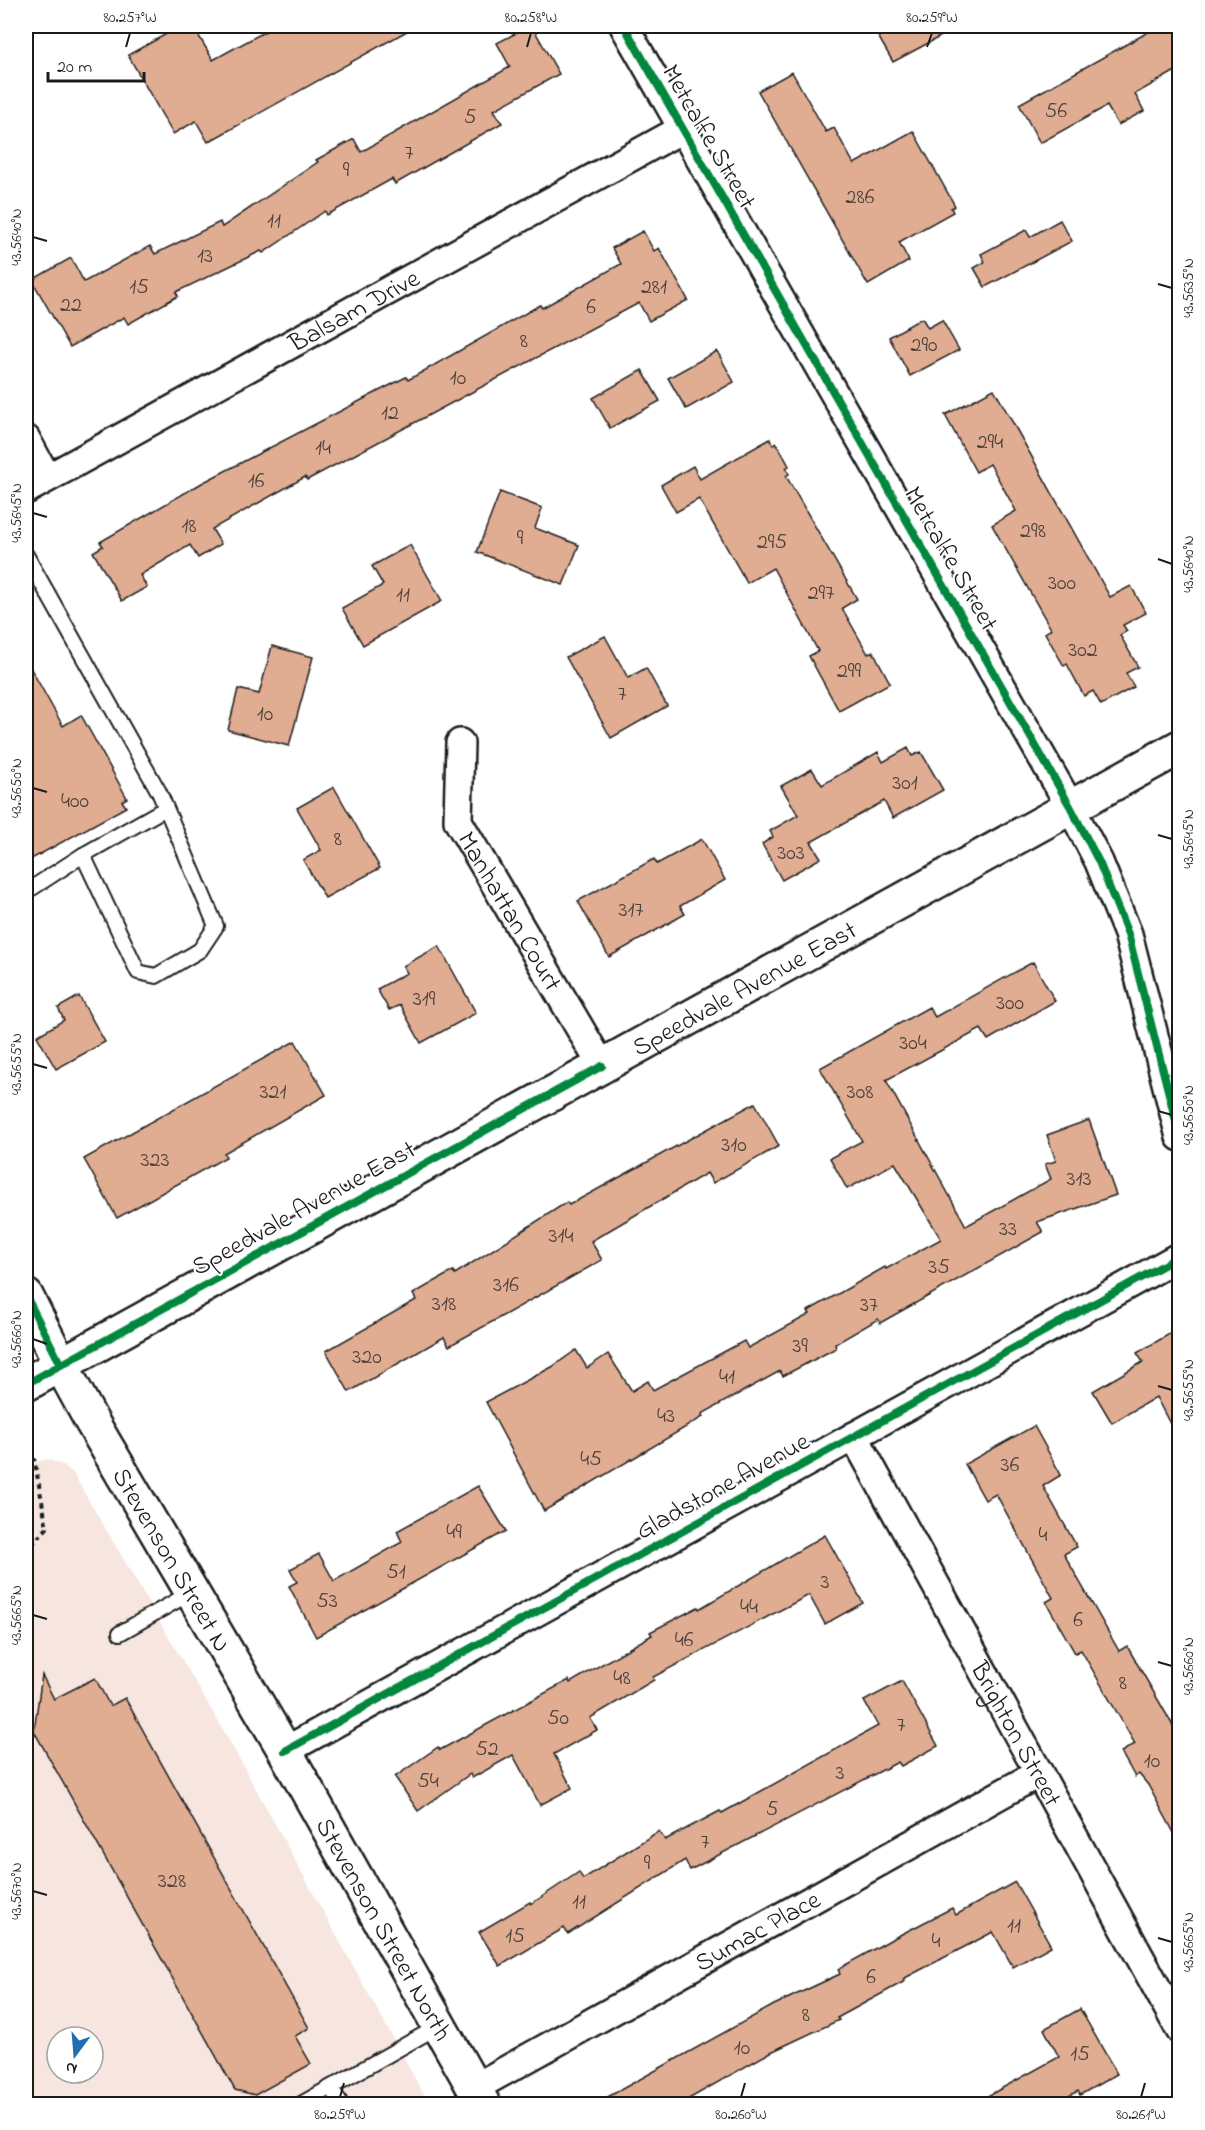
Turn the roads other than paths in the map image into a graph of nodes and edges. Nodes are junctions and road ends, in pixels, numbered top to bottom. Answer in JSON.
{"nodes":[{"id":1,"x":624,"y":26,"type":"edge"},
{"id":2,"x":681,"y":129,"type":"junction"},
{"id":3,"x":26,"y":439,"type":"edge"},
{"id":4,"x":36,"y":484,"type":"edge"},
{"id":5,"x":26,"y":555,"type":"edge"},
{"id":6,"x":460,"y":743,"type":"dead end"},
{"id":7,"x":1179,"y":747,"type":"edge"},
{"id":8,"x":1070,"y":806,"type":"junction"},
{"id":9,"x":166,"y":808,"type":"junction"},
{"id":10,"x":83,"y":855,"type":"junction"},
{"id":11,"x":32,"y":888,"type":"dead end"},
{"id":12,"x":602,"y":1066,"type":"junction"},
{"id":13,"x":1179,"y":1137,"type":"edge"},
{"id":14,"x":1179,"y":1256,"type":"edge"},
{"id":15,"x":26,"y":1296,"type":"edge"},
{"id":16,"x":61,"y":1365,"type":"junction"},
{"id":17,"x":26,"y":1384,"type":"edge"},
{"id":18,"x":854,"y":1436,"type":"junction"},
{"id":19,"x":192,"y":1592,"type":"junction"},
{"id":20,"x":120,"y":1633,"type":"dead end"},
{"id":21,"x":285,"y":1751,"type":"junction"},
{"id":22,"x":1039,"y":1773,"type":"junction"},
{"id":23,"x":439,"y":2026,"type":"junction"},
{"id":24,"x":1179,"y":2030,"type":"edge"},
{"id":25,"x":331,"y":2088,"type":"junction"},
{"id":26,"x":479,"y":2096,"type":"edge"},
{"id":27,"x":302,"y":2104,"type":"edge"},
{"id":28,"x":341,"y":2104,"type":"edge"}],
"edges":[{"from":1,"to":2,"type":"street","name":"Metcalfe Street"},
{"from":2,"to":4,"type":"street","name":"Balsam Drive"},
{"from":2,"to":8,"type":"street","name":"Metcalfe Street"},
{"from":3,"to":4,"type":"street"},
{"from":5,"to":9,"type":"lane"},
{"from":6,"to":12,"type":"street","name":"Manhattan Court"},
{"from":7,"to":8,"type":"main road","name":"Speedvale Avenue East"},
{"from":8,"to":12,"type":"main road","name":"Speedvale Avenue East"},
{"from":8,"to":13,"type":"street","name":"Metcalfe Street"},
{"from":9,"to":10,"type":"lane"},
{"from":9,"to":10,"type":"lane"},
{"from":10,"to":11,"type":"lane"},
{"from":12,"to":16,"type":"main road","name":"Speedvale Avenue East"},
{"from":14,"to":18,"type":"street","name":"Gladstone Avenue"},
{"from":15,"to":16,"type":"main road"},
{"from":16,"to":17,"type":"main road","name":"Speedvale Avenue East"},
{"from":16,"to":19,"type":"main road","name":"Stevenson Street N"},
{"from":18,"to":21,"type":"street","name":"Gladstone Avenue"},
{"from":18,"to":22,"type":"street","name":"Brighton Street"},
{"from":19,"to":20,"type":"lane"},
{"from":19,"to":21,"type":"main road","name":"Stevenson Street N"},
{"from":21,"to":23,"type":"main road","name":"Stevenson Street North"},
{"from":22,"to":24,"type":"street","name":"Brighton Street"},
{"from":22,"to":26,"type":"street","name":"Sumac Place"},
{"from":23,"to":25,"type":"lane"},
{"from":23,"to":26,"type":"main road","name":"Stevenson Street North"},
{"from":25,"to":27,"type":"lane"},
{"from":25,"to":28,"type":"lane"}]}
